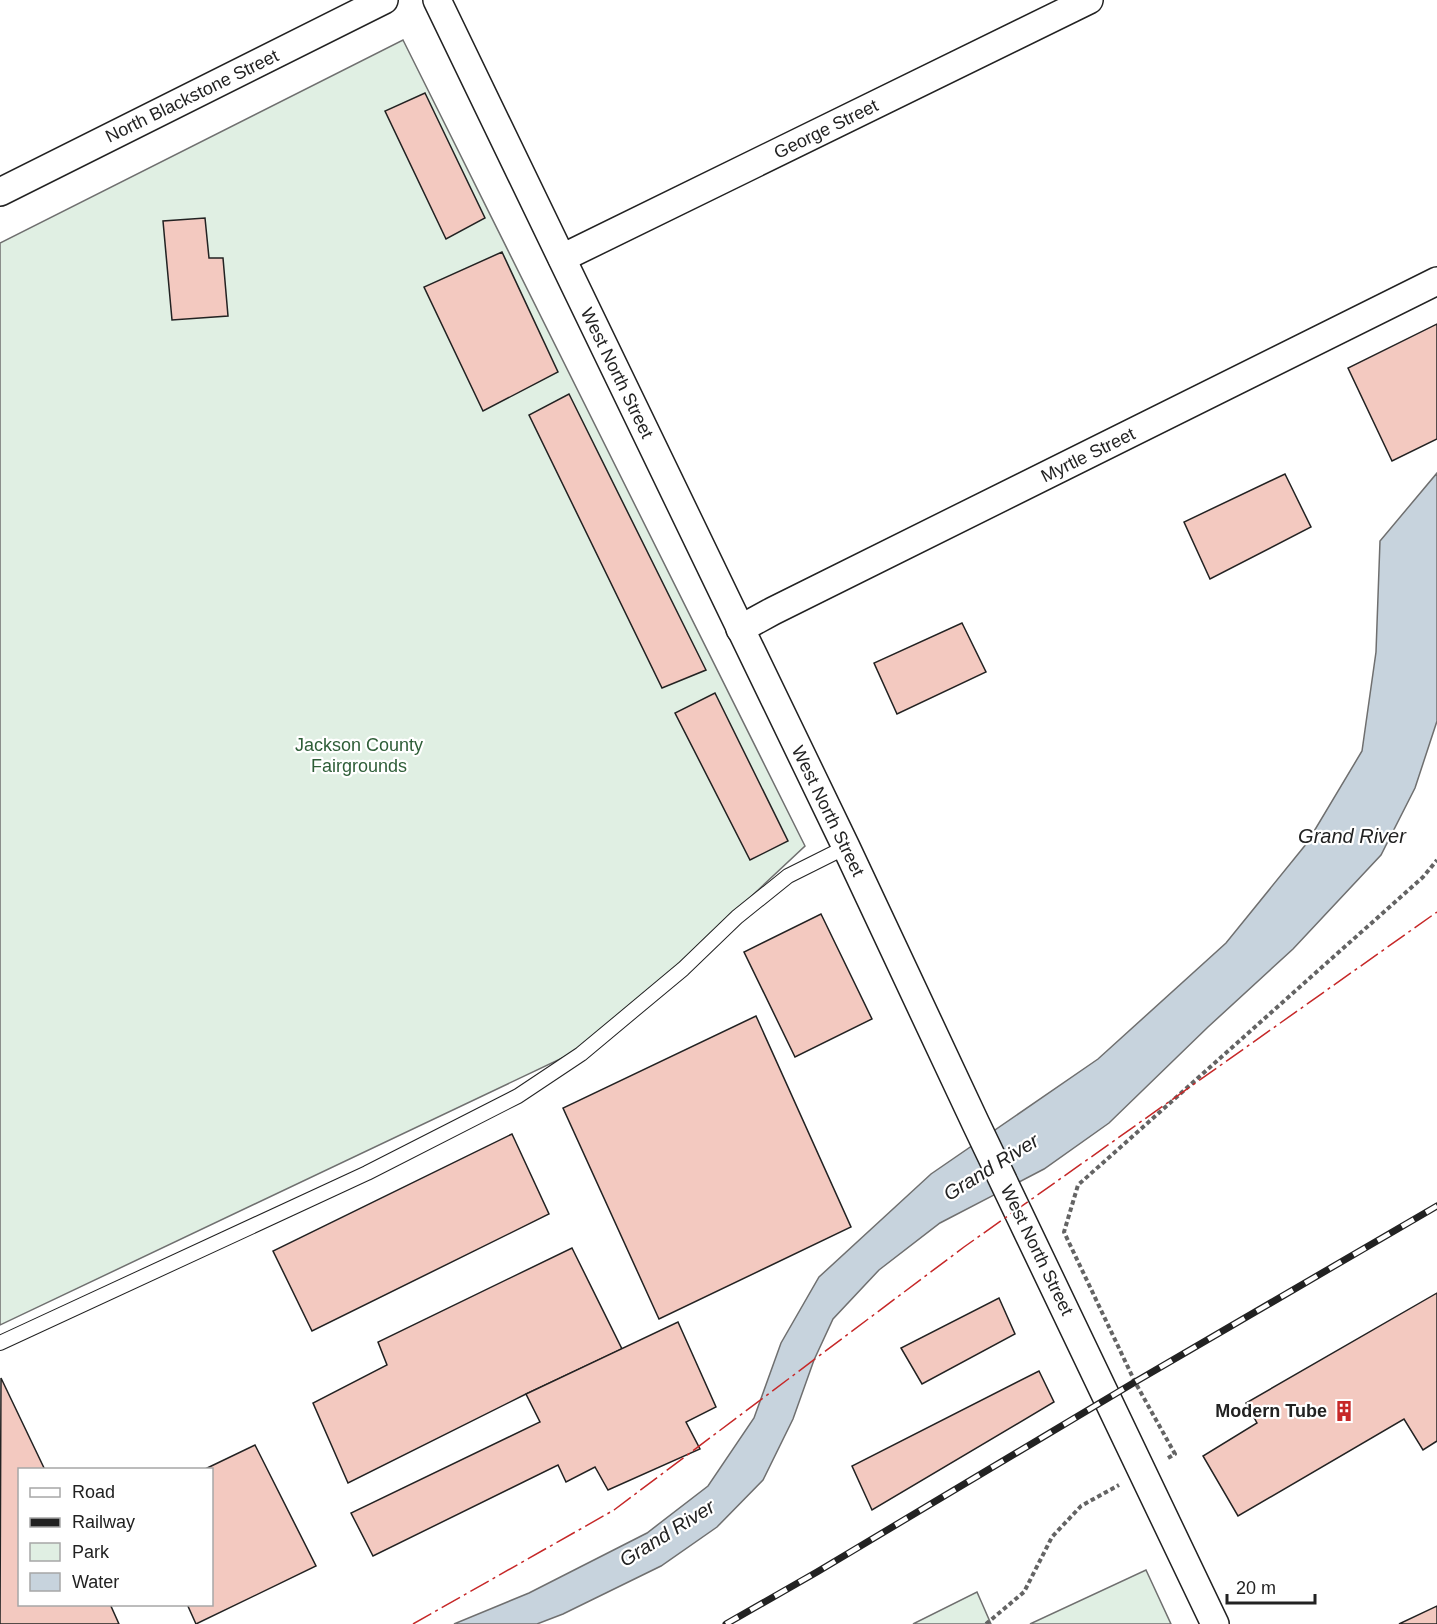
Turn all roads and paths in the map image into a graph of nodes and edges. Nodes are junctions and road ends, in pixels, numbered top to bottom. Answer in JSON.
{"nodes":[{"id":1,"x":384,"y":0,"type":"edge"},
{"id":2,"x":437,"y":0,"type":"edge"},
{"id":3,"x":1089,"y":0,"type":"edge"},
{"id":4,"x":0,"y":192,"type":"edge"},
{"id":5,"x":562,"y":258,"type":"junction"},
{"id":6,"x":1437,"y":281,"type":"edge"},
{"id":7,"x":740,"y":629,"type":"junction"},
{"id":8,"x":846,"y":847,"type":"junction"},
{"id":9,"x":1437,"y":860,"type":"edge"},
{"id":10,"x":0,"y":1343,"type":"edge"},
{"id":11,"x":1175,"y":1454,"type":"dead end"},
{"id":12,"x":1108,"y":1491,"type":"dead end"},
{"id":13,"x":986,"y":1624,"type":"edge"},
{"id":14,"x":1215,"y":1624,"type":"edge"}],
"edges":[{"from":1,"to":4,"type":"street","name":"North Blackstone Street"},
{"from":2,"to":5,"type":"street","name":"West North Street"},
{"from":3,"to":5,"type":"street","name":"George Street"},
{"from":5,"to":7,"type":"street","name":"West North Street"},
{"from":6,"to":7,"type":"street","name":"Myrtle Street"},
{"from":7,"to":8,"type":"street","name":"West North Street"},
{"from":8,"to":10,"type":"lane"},
{"from":8,"to":14,"type":"street","name":"West North Street"},
{"from":9,"to":11,"type":"path"},
{"from":12,"to":13,"type":"path"}]}
